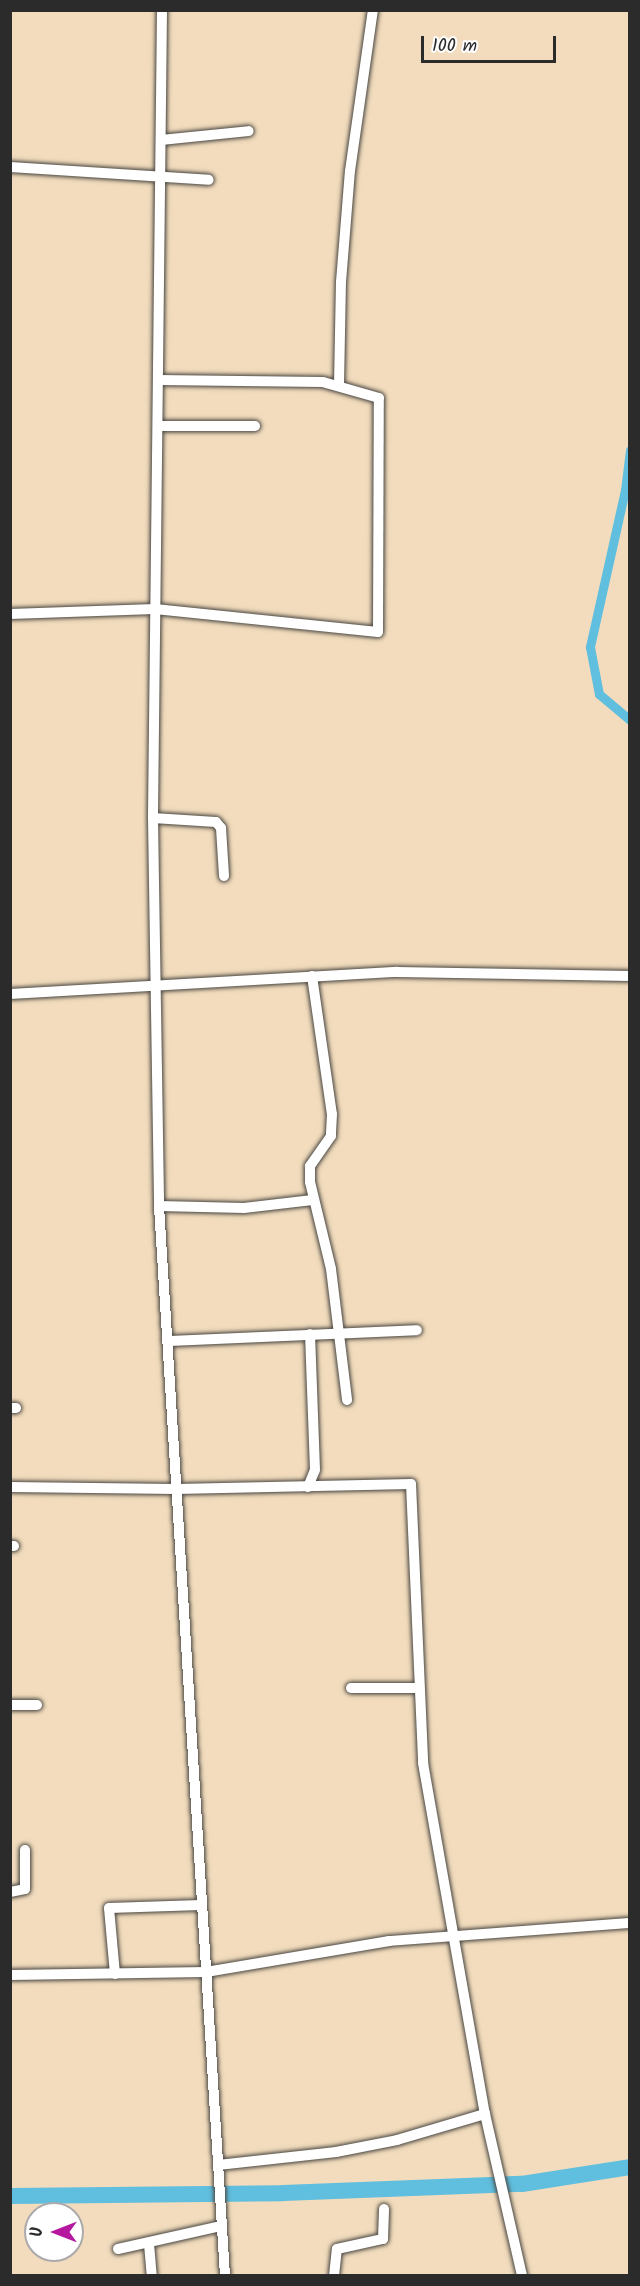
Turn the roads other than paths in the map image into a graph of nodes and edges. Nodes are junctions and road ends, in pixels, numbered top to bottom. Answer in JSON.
{"nodes":[{"id":1,"x":162,"y":10,"type":"edge"},
{"id":2,"x":373,"y":10,"type":"edge"},
{"id":3,"x":249,"y":131,"type":"dead end"},
{"id":4,"x":161,"y":140,"type":"junction"},
{"id":5,"x":10,"y":167,"type":"edge"},
{"id":6,"x":160,"y":176,"type":"junction"},
{"id":7,"x":209,"y":180,"type":"dead end"},
{"id":8,"x":158,"y":380,"type":"junction"},
{"id":9,"x":339,"y":385,"type":"junction"},
{"id":10,"x":158,"y":426,"type":"junction"},
{"id":11,"x":255,"y":426,"type":"dead end"},
{"id":12,"x":155,"y":609,"type":"junction"},
{"id":13,"x":10,"y":614,"type":"edge"},
{"id":14,"x":153,"y":818,"type":"junction"},
{"id":15,"x":224,"y":876,"type":"dead end"},
{"id":16,"x":312,"y":976,"type":"junction"},
{"id":17,"x":630,"y":976,"type":"edge"},
{"id":18,"x":155,"y":985,"type":"junction"},
{"id":19,"x":10,"y":994,"type":"edge"},
{"id":20,"x":314,"y":1200,"type":"junction"},
{"id":21,"x":159,"y":1206,"type":"junction"},
{"id":22,"x":417,"y":1329,"type":"dead end"},
{"id":23,"x":338,"y":1332,"type":"junction"},
{"id":24,"x":310,"y":1334,"type":"junction"},
{"id":25,"x":169,"y":1341,"type":"junction"},
{"id":26,"x":346,"y":1400,"type":"dead end"},
{"id":27,"x":10,"y":1487,"type":"edge"},
{"id":28,"x":308,"y":1487,"type":"junction"},
{"id":29,"x":176,"y":1489,"type":"junction"},
{"id":30,"x":351,"y":1688,"type":"dead end"},
{"id":31,"x":419,"y":1688,"type":"junction"},
{"id":32,"x":10,"y":1705,"type":"edge"},
{"id":33,"x":37,"y":1705,"type":"dead end"},
{"id":34,"x":25,"y":1850,"type":"dead end"},
{"id":35,"x":10,"y":1892,"type":"edge"},
{"id":36,"x":201,"y":1905,"type":"junction"},
{"id":37,"x":630,"y":1923,"type":"edge"},
{"id":38,"x":451,"y":1935,"type":"junction"},
{"id":39,"x":206,"y":1972,"type":"junction"},
{"id":40,"x":115,"y":1974,"type":"junction"},
{"id":41,"x":10,"y":1975,"type":"edge"},
{"id":42,"x":485,"y":2114,"type":"junction"},
{"id":43,"x":218,"y":2164,"type":"junction"},
{"id":44,"x":384,"y":2209,"type":"dead end"},
{"id":45,"x":221,"y":2226,"type":"junction"},
{"id":46,"x":149,"y":2244,"type":"junction"},
{"id":47,"x":118,"y":2249,"type":"dead end"},
{"id":48,"x":152,"y":2276,"type":"edge"},
{"id":49,"x":225,"y":2276,"type":"edge"},
{"id":50,"x":334,"y":2276,"type":"edge"},
{"id":51,"x":522,"y":2276,"type":"edge"}],
"edges":[{"from":1,"to":4,"type":"street"},
{"from":2,"to":9,"type":"street"},
{"from":3,"to":4,"type":"street"},
{"from":4,"to":6,"type":"street"},
{"from":5,"to":6,"type":"street"},
{"from":6,"to":7,"type":"street"},
{"from":6,"to":8,"type":"street"},
{"from":8,"to":9,"type":"street"},
{"from":8,"to":10,"type":"street"},
{"from":9,"to":12,"type":"street"},
{"from":10,"to":11,"type":"street"},
{"from":10,"to":12,"type":"street"},
{"from":12,"to":13,"type":"street"},
{"from":12,"to":14,"type":"street"},
{"from":14,"to":15,"type":"street"},
{"from":14,"to":18,"type":"street"},
{"from":16,"to":17,"type":"street"},
{"from":16,"to":18,"type":"street"},
{"from":16,"to":20,"type":"street"},
{"from":18,"to":19,"type":"street"},
{"from":18,"to":21,"type":"street"},
{"from":20,"to":21,"type":"street"},
{"from":20,"to":23,"type":"street"},
{"from":21,"to":25,"type":"street"},
{"from":22,"to":23,"type":"street"},
{"from":23,"to":24,"type":"street"},
{"from":23,"to":26,"type":"street"},
{"from":24,"to":25,"type":"street"},
{"from":24,"to":28,"type":"street"},
{"from":25,"to":29,"type":"street"},
{"from":27,"to":29,"type":"street"},
{"from":28,"to":29,"type":"street"},
{"from":28,"to":31,"type":"street"},
{"from":29,"to":36,"type":"street"},
{"from":30,"to":31,"type":"street"},
{"from":31,"to":38,"type":"street"},
{"from":32,"to":33,"type":"street"},
{"from":34,"to":35,"type":"street"},
{"from":36,"to":39,"type":"street"},
{"from":36,"to":40,"type":"street"},
{"from":37,"to":38,"type":"street"},
{"from":38,"to":39,"type":"street"},
{"from":38,"to":42,"type":"street"},
{"from":39,"to":40,"type":"street"},
{"from":39,"to":43,"type":"street"},
{"from":40,"to":41,"type":"street"},
{"from":42,"to":43,"type":"street"},
{"from":42,"to":51,"type":"street"},
{"from":43,"to":45,"type":"street"},
{"from":44,"to":50,"type":"street"},
{"from":45,"to":46,"type":"street"},
{"from":45,"to":49,"type":"street"},
{"from":46,"to":47,"type":"street"},
{"from":46,"to":48,"type":"street"}]}
